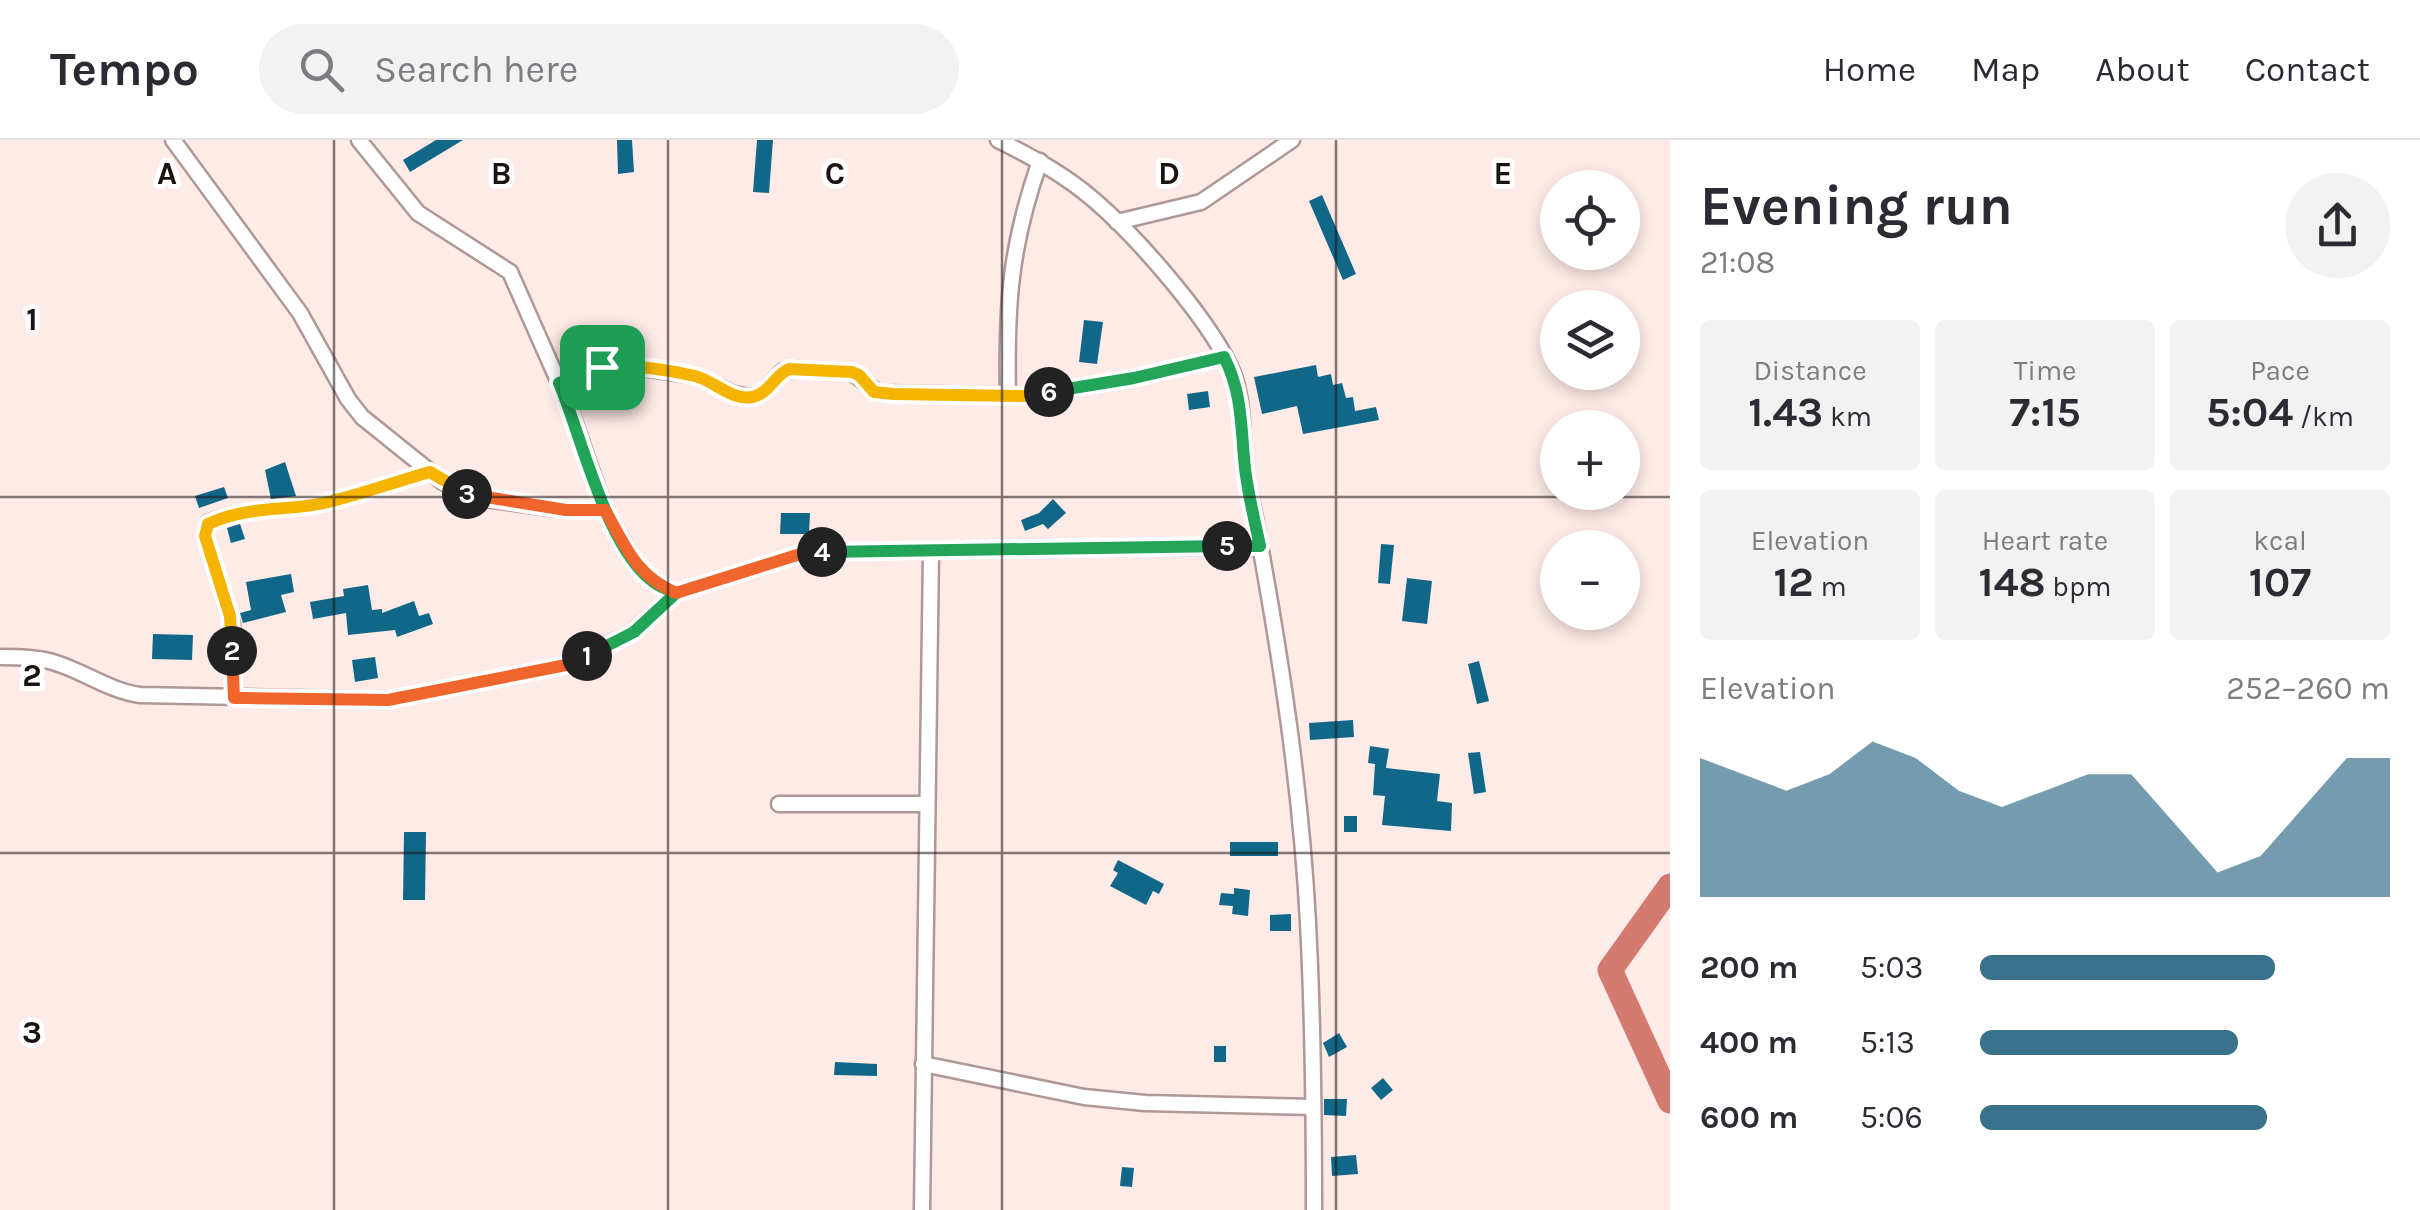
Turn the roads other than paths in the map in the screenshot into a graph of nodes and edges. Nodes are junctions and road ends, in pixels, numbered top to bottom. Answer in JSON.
{"nodes":[{"id":1,"x":173,"y":140,"type":"edge"},
{"id":2,"x":358,"y":140,"type":"edge"},
{"id":3,"x":998,"y":140,"type":"edge"},
{"id":4,"x":1292,"y":140,"type":"edge"},
{"id":5,"x":1040,"y":160,"type":"junction"},
{"id":6,"x":1117,"y":222,"type":"junction"},
{"id":7,"x":1224,"y":357,"type":"junction"},
{"id":8,"x":559,"y":383,"type":"junction"},
{"id":9,"x":1008,"y":396,"type":"junction"},
{"id":10,"x":430,"y":472,"type":"junction"},
{"id":11,"x":605,"y":510,"type":"junction"},
{"id":12,"x":1260,"y":546,"type":"junction"},
{"id":13,"x":931,"y":551,"type":"junction"},
{"id":14,"x":676,"y":593,"type":"junction"},
{"id":15,"x":0,"y":658,"type":"edge"},
{"id":16,"x":234,"y":698,"type":"junction"},
{"id":17,"x":779,"y":804,"type":"dead end"},
{"id":18,"x":927,"y":804,"type":"junction"},
{"id":19,"x":923,"y":1064,"type":"junction"},
{"id":20,"x":1314,"y":1108,"type":"junction"},
{"id":21,"x":922,"y":1210,"type":"edge"},
{"id":22,"x":1314,"y":1210,"type":"edge"}],
"edges":[{"from":1,"to":10,"type":"street"},
{"from":2,"to":8,"type":"street"},
{"from":3,"to":5,"type":"street"},
{"from":4,"to":6,"type":"street"},
{"from":5,"to":6,"type":"street"},
{"from":5,"to":9,"type":"street"},
{"from":6,"to":7,"type":"street"},
{"from":7,"to":9,"type":"street"},
{"from":7,"to":12,"type":"street"},
{"from":8,"to":9,"type":"street"},
{"from":8,"to":11,"type":"street"},
{"from":10,"to":11,"type":"street"},
{"from":10,"to":16,"type":"street"},
{"from":11,"to":14,"type":"street"},
{"from":12,"to":13,"type":"street"},
{"from":12,"to":20,"type":"street"},
{"from":13,"to":14,"type":"street"},
{"from":13,"to":18,"type":"street"},
{"from":14,"to":16,"type":"street"},
{"from":15,"to":16,"type":"street"},
{"from":17,"to":18,"type":"street"},
{"from":18,"to":19,"type":"street"},
{"from":19,"to":20,"type":"street"},
{"from":19,"to":21,"type":"street"},
{"from":20,"to":22,"type":"street"}]}
